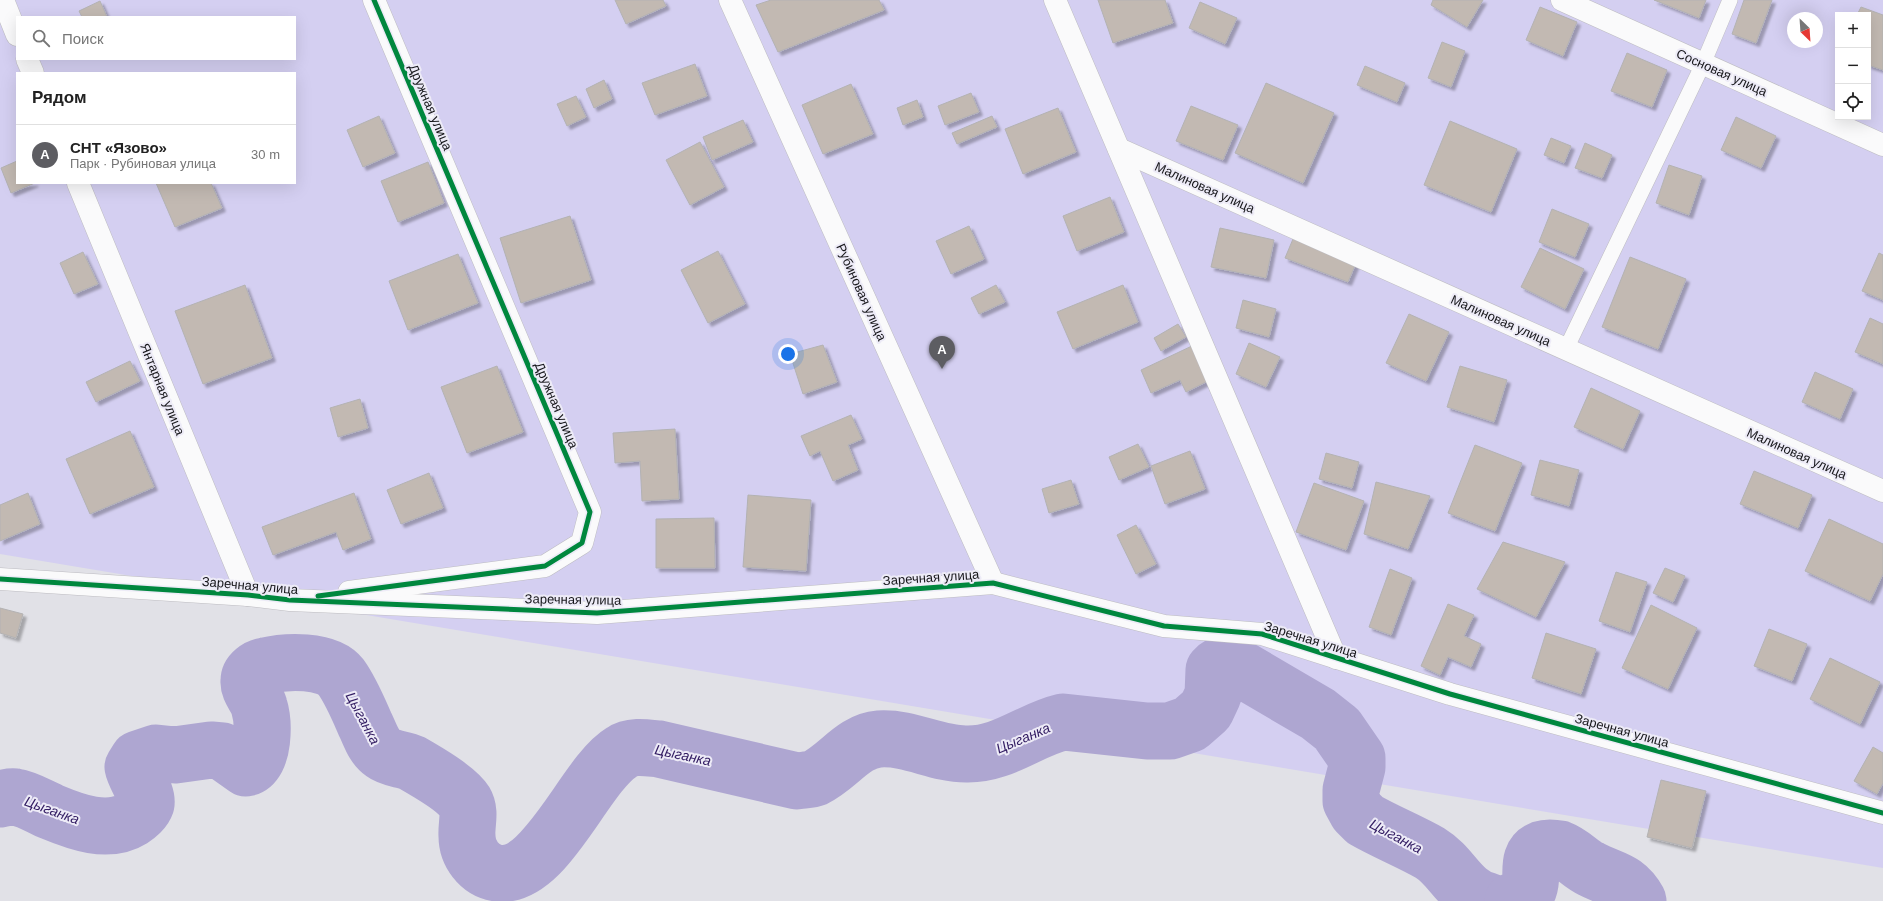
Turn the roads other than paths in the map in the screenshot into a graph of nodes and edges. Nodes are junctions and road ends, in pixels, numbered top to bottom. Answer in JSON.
{"nodes":[{"id":1,"x":3,"y":0,"type":"edge"},
{"id":2,"x":374,"y":0,"type":"edge"},
{"id":3,"x":730,"y":0,"type":"edge"},
{"id":4,"x":1055,"y":0,"type":"edge"},
{"id":5,"x":1562,"y":0,"type":"edge"},
{"id":6,"x":1730,"y":0,"type":"edge"},
{"id":7,"x":16,"y":32,"type":"edge"},
{"id":8,"x":27,"y":60,"type":"edge"},
{"id":9,"x":1703,"y":64,"type":"junction"},
{"id":10,"x":33,"y":72,"type":"edge"},
{"id":11,"x":1883,"y":145,"type":"edge"},
{"id":12,"x":1119,"y":148,"type":"junction"},
{"id":13,"x":78,"y":184,"type":"edge"},
{"id":14,"x":1566,"y":349,"type":"junction"},
{"id":15,"x":1883,"y":491,"type":"edge"},
{"id":16,"x":0,"y":579,"type":"edge"},
{"id":17,"x":993,"y":583,"type":"junction"},
{"id":18,"x":248,"y":595,"type":"junction"},
{"id":19,"x":290,"y":600,"type":"junction"},
{"id":20,"x":1336,"y":658,"type":"junction"},
{"id":21,"x":1883,"y":813,"type":"edge"}],
"edges":[{"from":1,"to":7,"type":"street"},
{"from":2,"to":19,"type":"street","name":"Дружная улица"},
{"from":3,"to":17,"type":"street","name":"Рубиновая улица"},
{"from":4,"to":12,"type":"street"},
{"from":5,"to":9,"type":"street","name":"Сосновая улица"},
{"from":6,"to":9,"type":"lane"},
{"from":8,"to":10,"type":"street"},
{"from":9,"to":11,"type":"street","name":"Сосновая улица"},
{"from":9,"to":14,"type":"lane"},
{"from":12,"to":14,"type":"street","name":"Малиновая улица"},
{"from":12,"to":20,"type":"street"},
{"from":13,"to":18,"type":"street","name":"Янтарная улица"},
{"from":14,"to":15,"type":"street","name":"Малиновая улица"},
{"from":16,"to":18,"type":"street","name":"Заречная улица"},
{"from":17,"to":19,"type":"street","name":"Заречная улица"},
{"from":17,"to":20,"type":"street","name":"Заречная улица"},
{"from":18,"to":19,"type":"street","name":"Заречная улица"},
{"from":20,"to":21,"type":"street","name":"Заречная улица"}]}
